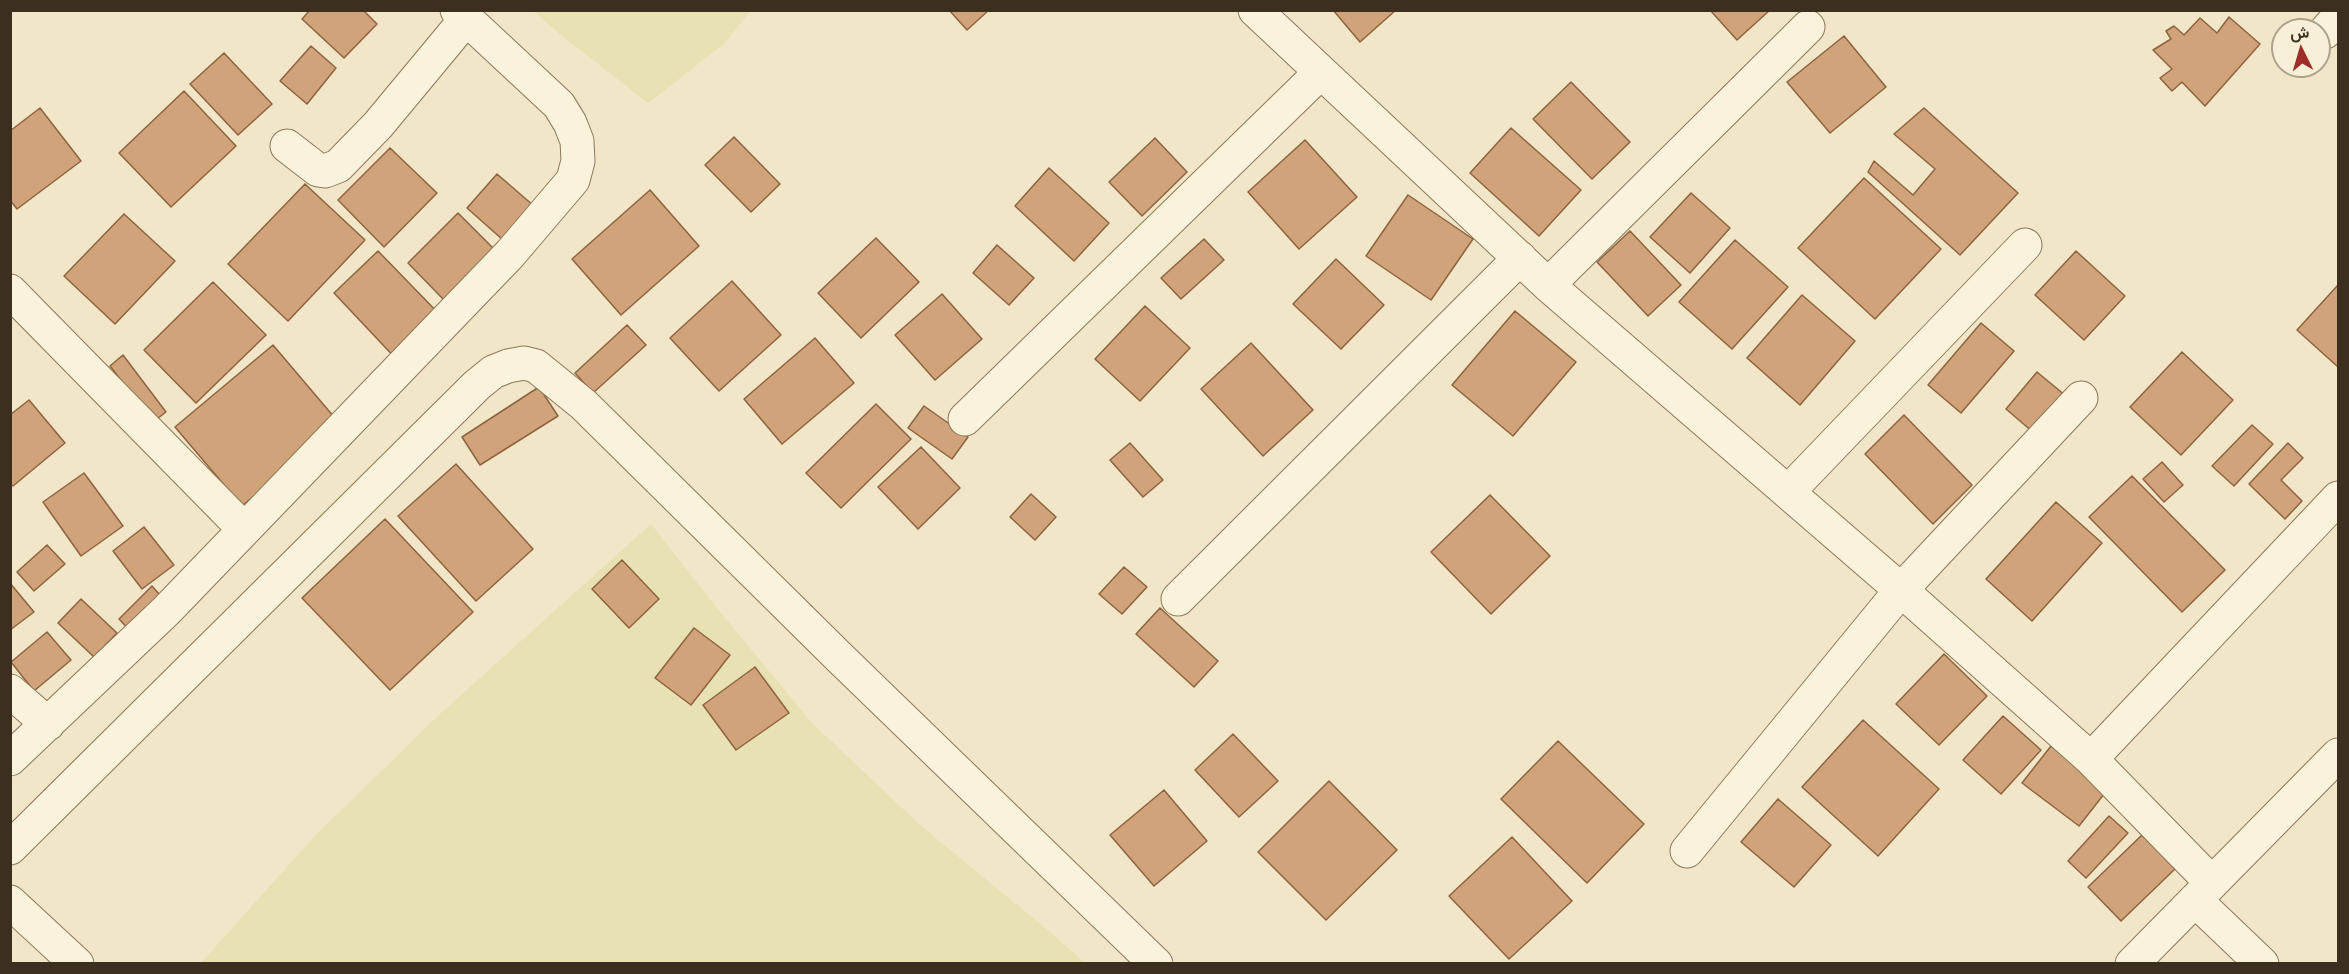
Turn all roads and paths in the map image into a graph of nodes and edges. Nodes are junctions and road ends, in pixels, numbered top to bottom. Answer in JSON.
{"nodes":[{"id":1,"x":1255,"y":10,"type":"edge"},
{"id":2,"x":461,"y":15,"type":"edge"},
{"id":3,"x":1808,"y":27,"type":"dead end"},
{"id":4,"x":1321,"y":72,"type":"junction"},
{"id":5,"x":287,"y":146,"type":"dead end"},
{"id":6,"x":2025,"y":245,"type":"dead end"},
{"id":7,"x":1520,"y":258,"type":"junction"},
{"id":8,"x":1548,"y":285,"type":"junction"},
{"id":9,"x":10,"y":291,"type":"edge"},
{"id":10,"x":2081,"y":399,"type":"dead end"},
{"id":11,"x":965,"y":419,"type":"dead end"},
{"id":12,"x":1788,"y":492,"type":"junction"},
{"id":13,"x":2338,"y":498,"type":"edge"},
{"id":14,"x":244,"y":529,"type":"junction"},
{"id":15,"x":1901,"y":590,"type":"junction"},
{"id":16,"x":1178,"y":599,"type":"dead end"},
{"id":17,"x":10,"y":691,"type":"edge"},
{"id":18,"x":48,"y":724,"type":"junction"},
{"id":19,"x":2338,"y":755,"type":"edge"},
{"id":20,"x":10,"y":759,"type":"edge"},
{"id":21,"x":2091,"y":759,"type":"junction"},
{"id":22,"x":10,"y":848,"type":"edge"},
{"id":23,"x":1687,"y":851,"type":"dead end"},
{"id":24,"x":2204,"y":892,"type":"junction"},
{"id":25,"x":10,"y":902,"type":"edge"},
{"id":26,"x":77,"y":963,"type":"edge"},
{"id":27,"x":1156,"y":963,"type":"edge"},
{"id":28,"x":2132,"y":963,"type":"edge"},
{"id":29,"x":2262,"y":963,"type":"edge"}],
"edges":[{"from":1,"to":4,"type":"street"},
{"from":2,"to":5,"type":"street"},
{"from":2,"to":14,"type":"street"},
{"from":3,"to":8,"type":"street"},
{"from":4,"to":7,"type":"street"},
{"from":4,"to":11,"type":"street"},
{"from":6,"to":12,"type":"street"},
{"from":7,"to":8,"type":"street"},
{"from":7,"to":16,"type":"street"},
{"from":8,"to":12,"type":"street"},
{"from":9,"to":14,"type":"street"},
{"from":10,"to":15,"type":"street"},
{"from":12,"to":15,"type":"street"},
{"from":13,"to":21,"type":"street"},
{"from":14,"to":18,"type":"street"},
{"from":15,"to":21,"type":"street"},
{"from":15,"to":23,"type":"street"},
{"from":17,"to":18,"type":"street"},
{"from":18,"to":20,"type":"street"},
{"from":19,"to":24,"type":"street"},
{"from":21,"to":24,"type":"street"},
{"from":22,"to":27,"type":"street"},
{"from":24,"to":28,"type":"street"},
{"from":24,"to":29,"type":"street"},
{"from":25,"to":26,"type":"street"}]}
